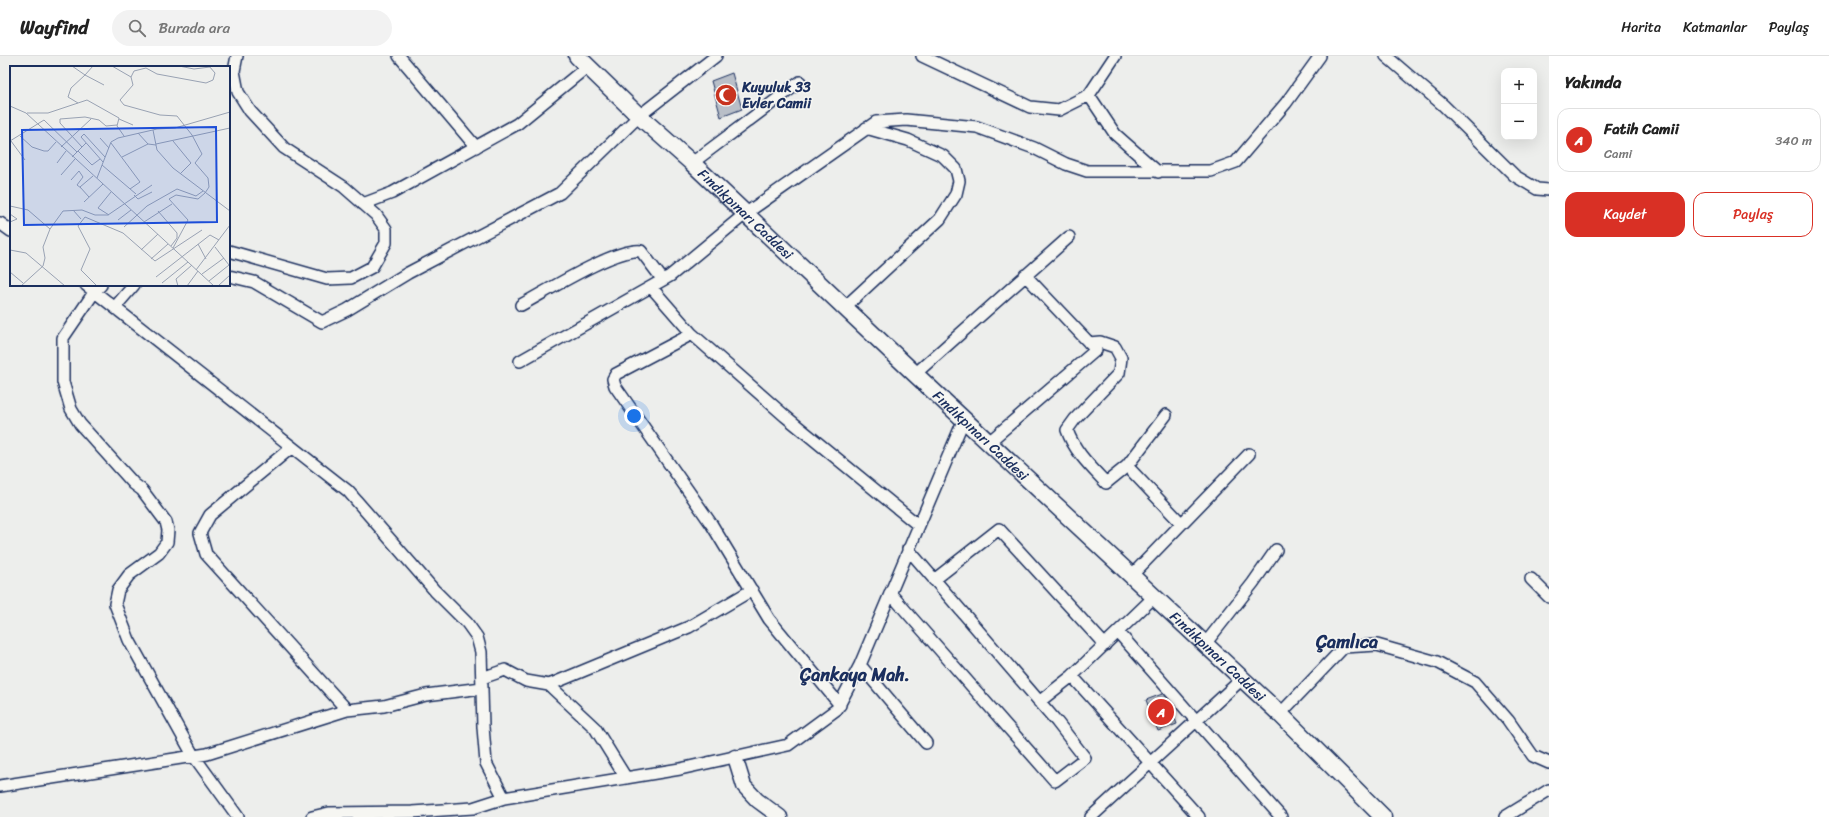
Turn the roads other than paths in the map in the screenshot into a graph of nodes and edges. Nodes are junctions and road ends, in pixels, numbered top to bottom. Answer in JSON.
{"nodes":[{"id":1,"x":237,"y":56,"type":"edge"},
{"id":2,"x":399,"y":56,"type":"edge"},
{"id":3,"x":716,"y":56,"type":"edge"},
{"id":4,"x":922,"y":56,"type":"edge"},
{"id":5,"x":1115,"y":56,"type":"edge"},
{"id":6,"x":1320,"y":56,"type":"edge"},
{"id":7,"x":1386,"y":56,"type":"edge"},
{"id":8,"x":583,"y":61,"type":"edge"},
{"id":9,"x":800,"y":82,"type":"dead end"},
{"id":10,"x":1089,"y":95,"type":"junction"},
{"id":11,"x":639,"y":116,"type":"junction"},
{"id":12,"x":866,"y":128,"type":"junction"},
{"id":13,"x":476,"y":147,"type":"junction"},
{"id":14,"x":692,"y":163,"type":"junction"},
{"id":15,"x":1158,"y":172,"type":"junction"},
{"id":16,"x":1549,"y":190,"type":"edge"},
{"id":17,"x":363,"y":204,"type":"junction"},
{"id":18,"x":745,"y":214,"type":"junction"},
{"id":19,"x":0,"y":223,"type":"edge"},
{"id":20,"x":10,"y":230,"type":"edge"},
{"id":21,"x":1070,"y":237,"type":"dead end"},
{"id":22,"x":230,"y":251,"type":"edge"},
{"id":23,"x":230,"y":276,"type":"edge"},
{"id":24,"x":1024,"y":276,"type":"junction"},
{"id":25,"x":663,"y":280,"type":"junction"},
{"id":26,"x":133,"y":286,"type":"edge"},
{"id":27,"x":94,"y":287,"type":"edge"},
{"id":28,"x":650,"y":287,"type":"junction"},
{"id":29,"x":521,"y":305,"type":"dead end"},
{"id":30,"x":115,"y":307,"type":"junction"},
{"id":31,"x":845,"y":307,"type":"junction"},
{"id":32,"x":692,"y":334,"type":"junction"},
{"id":33,"x":1089,"y":343,"type":"junction"},
{"id":34,"x":520,"y":361,"type":"dead end"},
{"id":35,"x":915,"y":374,"type":"junction"},
{"id":36,"x":1166,"y":415,"type":"dead end"},
{"id":37,"x":964,"y":419,"type":"junction"},
{"id":38,"x":989,"y":442,"type":"junction"},
{"id":39,"x":292,"y":447,"type":"junction"},
{"id":40,"x":1249,"y":454,"type":"dead end"},
{"id":41,"x":1127,"y":466,"type":"junction"},
{"id":42,"x":1182,"y":523,"type":"junction"},
{"id":43,"x":918,"y":525,"type":"junction"},
{"id":44,"x":908,"y":549,"type":"junction"},
{"id":45,"x":1276,"y":550,"type":"dead end"},
{"id":46,"x":1131,"y":576,"type":"junction"},
{"id":47,"x":1531,"y":579,"type":"dead end"},
{"id":48,"x":934,"y":580,"type":"junction"},
{"id":49,"x":752,"y":590,"type":"junction"},
{"id":50,"x":890,"y":593,"type":"junction"},
{"id":51,"x":1154,"y":597,"type":"junction"},
{"id":52,"x":1549,"y":597,"type":"edge"},
{"id":53,"x":1118,"y":632,"type":"junction"},
{"id":54,"x":1205,"y":644,"type":"junction"},
{"id":55,"x":1104,"y":645,"type":"junction"},
{"id":56,"x":860,"y":665,"type":"junction"},
{"id":57,"x":1072,"y":676,"type":"junction"},
{"id":58,"x":1242,"y":679,"type":"junction"},
{"id":59,"x":482,"y":683,"type":"junction"},
{"id":60,"x":549,"y":685,"type":"junction"},
{"id":61,"x":1040,"y":702,"type":"junction"},
{"id":62,"x":840,"y":705,"type":"junction"},
{"id":63,"x":347,"y":710,"type":"junction"},
{"id":64,"x":1280,"y":714,"type":"junction"},
{"id":65,"x":1197,"y":722,"type":"junction"},
{"id":66,"x":926,"y":743,"type":"dead end"},
{"id":67,"x":193,"y":756,"type":"junction"},
{"id":68,"x":735,"y":757,"type":"junction"},
{"id":69,"x":1549,"y":763,"type":"edge"},
{"id":70,"x":1150,"y":765,"type":"junction"},
{"id":71,"x":626,"y":778,"type":"junction"},
{"id":72,"x":0,"y":786,"type":"edge"},
{"id":73,"x":1549,"y":790,"type":"edge"},
{"id":74,"x":504,"y":798,"type":"junction"},
{"id":75,"x":238,"y":817,"type":"edge"},
{"id":76,"x":312,"y":817,"type":"edge"},
{"id":77,"x":780,"y":817,"type":"edge"},
{"id":78,"x":1091,"y":817,"type":"edge"},
{"id":79,"x":1199,"y":817,"type":"edge"},
{"id":80,"x":1281,"y":817,"type":"edge"},
{"id":81,"x":1383,"y":817,"type":"edge"},
{"id":82,"x":1505,"y":817,"type":"edge"}],
"edges":[{"from":1,"to":17,"type":"street"},
{"from":2,"to":13,"type":"street"},
{"from":3,"to":11,"type":"street"},
{"from":4,"to":10,"type":"street"},
{"from":5,"to":10,"type":"street"},
{"from":6,"to":15,"type":"street"},
{"from":7,"to":16,"type":"street"},
{"from":8,"to":11,"type":"main road","name":"Fındıkpınarı Caddesi"},
{"from":8,"to":13,"type":"street"},
{"from":9,"to":14,"type":"street"},
{"from":10,"to":15,"type":"street"},
{"from":11,"to":14,"type":"main road","name":"Fındıkpınarı Caddesi"},
{"from":11,"to":23,"type":"street"},
{"from":12,"to":15,"type":"street"},
{"from":12,"to":18,"type":"street"},
{"from":12,"to":31,"type":"street"},
{"from":13,"to":17,"type":"street"},
{"from":14,"to":18,"type":"main road","name":"Fındıkpınarı Caddesi"},
{"from":17,"to":22,"type":"street"},
{"from":18,"to":25,"type":"street"},
{"from":18,"to":31,"type":"main road","name":"Fındıkpınarı Caddesi"},
{"from":19,"to":20,"type":"street"},
{"from":21,"to":24,"type":"street"},
{"from":24,"to":33,"type":"street"},
{"from":24,"to":35,"type":"street"},
{"from":25,"to":28,"type":"street"},
{"from":25,"to":29,"type":"street"},
{"from":26,"to":30,"type":"street"},
{"from":27,"to":30,"type":"street"},
{"from":27,"to":67,"type":"street"},
{"from":28,"to":32,"type":"street"},
{"from":28,"to":34,"type":"street"},
{"from":30,"to":39,"type":"street"},
{"from":31,"to":35,"type":"main road","name":"Fındıkpınarı Caddesi"},
{"from":32,"to":43,"type":"street"},
{"from":32,"to":49,"type":"street"},
{"from":33,"to":38,"type":"street"},
{"from":33,"to":41,"type":"street"},
{"from":35,"to":37,"type":"main road","name":"Fındıkpınarı Caddesi"},
{"from":36,"to":41,"type":"street"},
{"from":37,"to":38,"type":"main road","name":"Fındıkpınarı Caddesi"},
{"from":37,"to":43,"type":"street"},
{"from":38,"to":46,"type":"main road","name":"Fındıkpınarı Caddesi"},
{"from":39,"to":59,"type":"street"},
{"from":39,"to":63,"type":"street"},
{"from":40,"to":42,"type":"street"},
{"from":41,"to":42,"type":"street"},
{"from":42,"to":46,"type":"street"},
{"from":43,"to":44,"type":"street"},
{"from":44,"to":48,"type":"street"},
{"from":44,"to":50,"type":"street"},
{"from":45,"to":54,"type":"street"},
{"from":46,"to":51,"type":"main road","name":"Fındıkpınarı Caddesi"},
{"from":47,"to":52,"type":"street"},
{"from":48,"to":55,"type":"street"},
{"from":48,"to":61,"type":"street"},
{"from":49,"to":60,"type":"street"},
{"from":49,"to":62,"type":"street"},
{"from":50,"to":56,"type":"street"},
{"from":50,"to":61,"type":"street"},
{"from":51,"to":53,"type":"street"},
{"from":51,"to":54,"type":"main road","name":"Fındıkpınarı Caddesi"},
{"from":53,"to":55,"type":"street"},
{"from":53,"to":65,"type":"street"},
{"from":54,"to":58,"type":"main road","name":"Fındıkpınarı Caddesi"},
{"from":55,"to":57,"type":"street"},
{"from":56,"to":62,"type":"street"},
{"from":56,"to":66,"type":"street"},
{"from":57,"to":61,"type":"street"},
{"from":57,"to":70,"type":"street"},
{"from":58,"to":64,"type":"main road","name":"Fındıkpınarı Caddesi"},
{"from":58,"to":65,"type":"street"},
{"from":59,"to":60,"type":"street"},
{"from":59,"to":63,"type":"street"},
{"from":59,"to":74,"type":"street"},
{"from":60,"to":71,"type":"street"},
{"from":62,"to":68,"type":"street"},
{"from":63,"to":67,"type":"street"},
{"from":64,"to":69,"type":"street"},
{"from":64,"to":81,"type":"main road","name":"Fındıkpınarı Caddesi"},
{"from":65,"to":70,"type":"street"},
{"from":65,"to":80,"type":"street"},
{"from":67,"to":72,"type":"street"},
{"from":67,"to":75,"type":"street"},
{"from":68,"to":71,"type":"street"},
{"from":68,"to":77,"type":"street"},
{"from":70,"to":78,"type":"street"},
{"from":70,"to":79,"type":"street"},
{"from":71,"to":74,"type":"street"},
{"from":73,"to":82,"type":"street"},
{"from":74,"to":76,"type":"street"}]}
